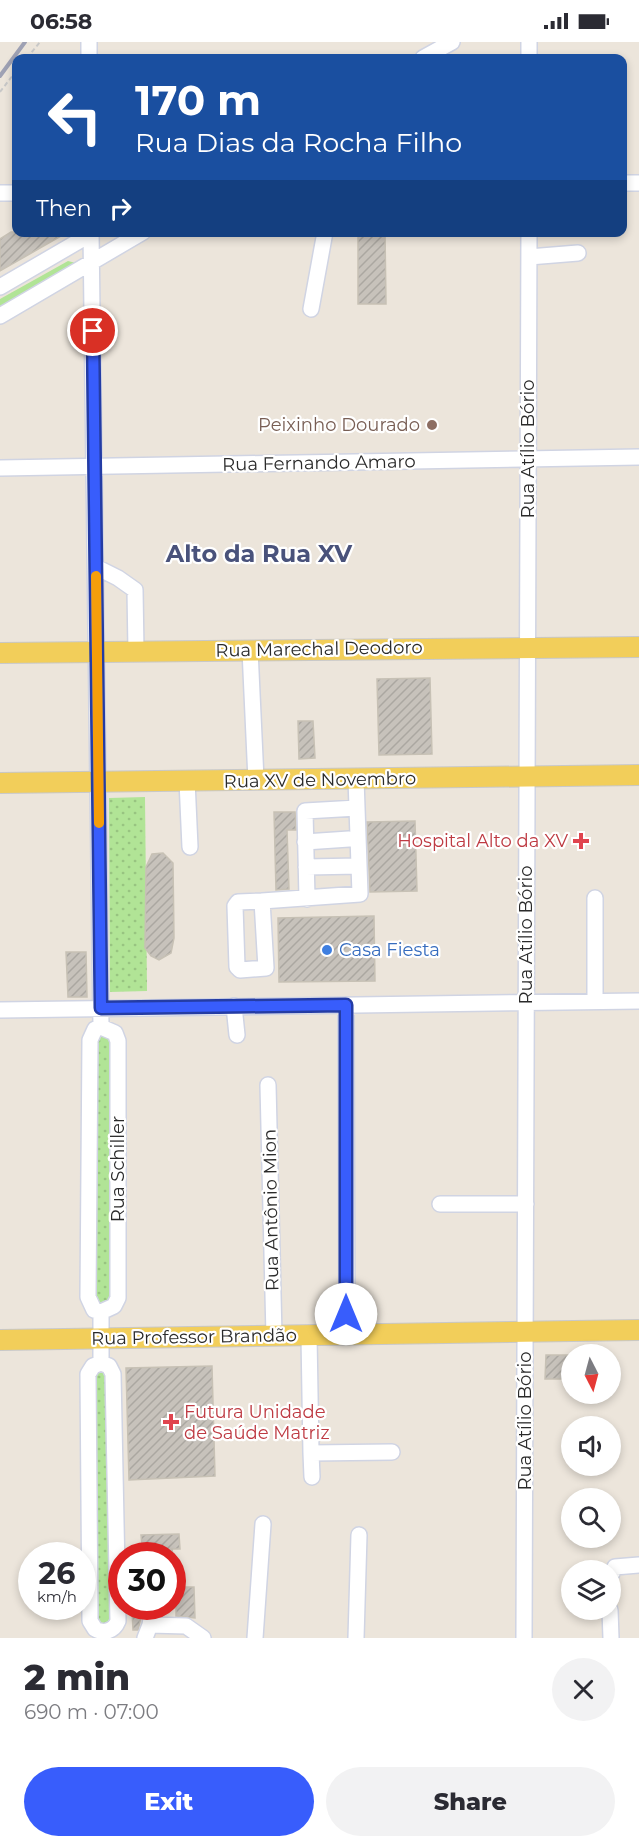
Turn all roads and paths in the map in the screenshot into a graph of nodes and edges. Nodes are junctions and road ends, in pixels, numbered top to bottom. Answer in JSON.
{"nodes":[{"id":1,"x":452,"y":42,"type":"edge"},
{"id":2,"x":430,"y":54,"type":"edge"},
{"id":3,"x":12,"y":76,"type":"edge"},
{"id":4,"x":0,"y":92,"type":"edge"},
{"id":5,"x":85,"y":237,"type":"edge"},
{"id":6,"x":92,"y":237,"type":"edge"},
{"id":7,"x":135,"y":237,"type":"edge"},
{"id":8,"x":324,"y":237,"type":"edge"},
{"id":9,"x":529,"y":237,"type":"edge"},
{"id":10,"x":578,"y":253,"type":"dead end"},
{"id":11,"x":529,"y":257,"type":"junction"},
{"id":12,"x":92,"y":264,"type":"junction"},
{"id":13,"x":0,"y":286,"type":"edge"},
{"id":14,"x":311,"y":309,"type":"dead end"},
{"id":15,"x":0,"y":316,"type":"edge"},
{"id":16,"x":639,"y":457,"type":"edge"},
{"id":17,"x":528,"y":459,"type":"junction"},
{"id":18,"x":94,"y":466,"type":"junction"},
{"id":19,"x":0,"y":468,"type":"edge"},
{"id":20,"x":96,"y":567,"type":"junction"},
{"id":21,"x":528,"y":647,"type":"junction"},
{"id":22,"x":639,"y":647,"type":"edge"},
{"id":23,"x":250,"y":650,"type":"junction"},
{"id":24,"x":136,"y":651,"type":"junction"},
{"id":25,"x":97,"y":652,"type":"junction"},
{"id":26,"x":0,"y":653,"type":"edge"},
{"id":27,"x":639,"y":775,"type":"edge"},
{"id":28,"x":527,"y":777,"type":"junction"},
{"id":29,"x":352,"y":779,"type":"junction"},
{"id":30,"x":256,"y":780,"type":"junction"},
{"id":31,"x":187,"y":781,"type":"junction"},
{"id":32,"x":98,"y":782,"type":"junction"},
{"id":33,"x":0,"y":783,"type":"edge"},
{"id":34,"x":353,"y":808,"type":"junction"},
{"id":35,"x":349,"y":839,"type":"junction"},
{"id":36,"x":305,"y":842,"type":"junction"},
{"id":37,"x":190,"y":847,"type":"dead end"},
{"id":38,"x":354,"y":866,"type":"junction"},
{"id":39,"x":306,"y":867,"type":"junction"},
{"id":40,"x":595,"y":898,"type":"dead end"},
{"id":41,"x":307,"y":899,"type":"junction"},
{"id":42,"x":262,"y":901,"type":"dead end"},
{"id":43,"x":639,"y":1001,"type":"edge"},
{"id":44,"x":595,"y":1002,"type":"junction"},
{"id":45,"x":526,"y":1003,"type":"junction"},
{"id":46,"x":346,"y":1005,"type":"junction"},
{"id":47,"x":234,"y":1006,"type":"junction"},
{"id":48,"x":101,"y":1008,"type":"junction"},
{"id":49,"x":0,"y":1010,"type":"edge"},
{"id":50,"x":101,"y":1027,"type":"junction"},
{"id":51,"x":237,"y":1035,"type":"dead end"},
{"id":52,"x":268,"y":1085,"type":"dead end"},
{"id":53,"x":440,"y":1204,"type":"dead end"},
{"id":54,"x":526,"y":1204,"type":"junction"},
{"id":55,"x":101,"y":1312,"type":"junction"},
{"id":56,"x":639,"y":1330,"type":"edge"},
{"id":57,"x":525,"y":1332,"type":"junction"},
{"id":58,"x":347,"y":1335,"type":"junction"},
{"id":59,"x":274,"y":1336,"type":"junction"},
{"id":60,"x":309,"y":1336,"type":"junction"},
{"id":61,"x":101,"y":1339,"type":"junction"},
{"id":62,"x":0,"y":1340,"type":"edge"},
{"id":63,"x":101,"y":1363,"type":"junction"},
{"id":64,"x":392,"y":1452,"type":"dead end"},
{"id":65,"x":311,"y":1453,"type":"junction"},
{"id":66,"x":312,"y":1477,"type":"dead end"},
{"id":67,"x":263,"y":1524,"type":"dead end"},
{"id":68,"x":359,"y":1535,"type":"dead end"},
{"id":69,"x":639,"y":1565,"type":"edge"},
{"id":70,"x":621,"y":1566,"type":"edge"},
{"id":71,"x":610,"y":1620,"type":"edge"},
{"id":72,"x":148,"y":1632,"type":"edge"},
{"id":73,"x":104,"y":1635,"type":"edge"},
{"id":74,"x":203,"y":1638,"type":"edge"},
{"id":75,"x":255,"y":1638,"type":"edge"},
{"id":76,"x":356,"y":1638,"type":"edge"},
{"id":77,"x":524,"y":1638,"type":"edge"},
{"id":78,"x":611,"y":1638,"type":"edge"}],
"edges":[{"from":1,"to":2,"type":"street"},
{"from":3,"to":4,"type":"path"},
{"from":5,"to":13,"type":"street"},
{"from":6,"to":12,"type":"street","name":"Rua Schiller"},
{"from":7,"to":12,"type":"street"},
{"from":8,"to":14,"type":"street"},
{"from":9,"to":11,"type":"street","name":"Rua Atílio Bório"},
{"from":10,"to":11,"type":"street"},
{"from":11,"to":17,"type":"street","name":"Rua Atílio Bório"},
{"from":12,"to":15,"type":"street"},
{"from":12,"to":18,"type":"street","name":"Rua Schiller"},
{"from":16,"to":17,"type":"street","name":"Rua Fernando Amaro"},
{"from":17,"to":18,"type":"street","name":"Rua Fernando Amaro"},
{"from":17,"to":21,"type":"street","name":"Rua Atílio Bório"},
{"from":18,"to":19,"type":"street","name":"Rua Fernando Amaro"},
{"from":18,"to":20,"type":"street","name":"Rua Schiller"},
{"from":20,"to":24,"type":"street"},
{"from":20,"to":25,"type":"street","name":"Rua Schiller"},
{"from":21,"to":22,"type":"main road","name":"Rua Marechal Deodoro"},
{"from":21,"to":23,"type":"main road","name":"Rua Marechal Deodoro"},
{"from":21,"to":28,"type":"street","name":"Rua Atílio Bório"},
{"from":23,"to":24,"type":"main road","name":"Rua Marechal Deodoro"},
{"from":23,"to":30,"type":"street"},
{"from":24,"to":25,"type":"main road","name":"Rua Marechal Deodoro"},
{"from":25,"to":26,"type":"main road","name":"Rua Marechal Deodoro"},
{"from":25,"to":32,"type":"street","name":"Rua Schiller"},
{"from":27,"to":28,"type":"main road","name":"Rua XV de Novembro"},
{"from":28,"to":29,"type":"main road","name":"Rua XV de Novembro"},
{"from":28,"to":45,"type":"street","name":"Rua Atílio Bório"},
{"from":29,"to":30,"type":"main road","name":"Rua XV de Novembro"},
{"from":29,"to":34,"type":"street"},
{"from":30,"to":31,"type":"main road","name":"Rua XV de Novembro"},
{"from":31,"to":32,"type":"main road","name":"Rua XV de Novembro"},
{"from":31,"to":37,"type":"street"},
{"from":32,"to":33,"type":"main road","name":"Rua XV de Novembro"},
{"from":32,"to":48,"type":"street","name":"Rua Schiller"},
{"from":34,"to":35,"type":"street"},
{"from":34,"to":36,"type":"street"},
{"from":34,"to":38,"type":"street"},
{"from":35,"to":36,"type":"street"},
{"from":35,"to":38,"type":"street"},
{"from":36,"to":39,"type":"street"},
{"from":38,"to":39,"type":"street"},
{"from":38,"to":41,"type":"street"},
{"from":39,"to":41,"type":"street"},
{"from":40,"to":44,"type":"street"},
{"from":41,"to":42,"type":"street"},
{"from":43,"to":44,"type":"street"},
{"from":44,"to":45,"type":"street"},
{"from":45,"to":46,"type":"street"},
{"from":45,"to":54,"type":"street","name":"Rua Atílio Bório"},
{"from":46,"to":47,"type":"street"},
{"from":46,"to":58,"type":"street"},
{"from":47,"to":48,"type":"street"},
{"from":47,"to":51,"type":"street"},
{"from":48,"to":49,"type":"street"},
{"from":48,"to":50,"type":"street","name":"Rua Schiller"},
{"from":50,"to":55,"type":"street","name":"Rua Schiller"},
{"from":50,"to":55,"type":"street","name":"Rua Schiller"},
{"from":52,"to":59,"type":"street","name":"Rua Antônio Mion"},
{"from":53,"to":54,"type":"street"},
{"from":54,"to":57,"type":"street","name":"Rua Atílio Bório"},
{"from":55,"to":61,"type":"street"},
{"from":56,"to":57,"type":"main road","name":"Rua Professor Brandão"},
{"from":57,"to":58,"type":"main road","name":"Rua Professor Brandão"},
{"from":57,"to":77,"type":"street","name":"Rua Atílio Bório"},
{"from":58,"to":60,"type":"main road","name":"Rua Professor Brandão"},
{"from":59,"to":60,"type":"main road","name":"Rua Professor Brandão"},
{"from":59,"to":61,"type":"main road","name":"Rua Professor Brandão"},
{"from":60,"to":65,"type":"street"},
{"from":61,"to":62,"type":"main road","name":"Rua Professor Brandão"},
{"from":61,"to":63,"type":"street"},
{"from":63,"to":73,"type":"street"},
{"from":63,"to":73,"type":"street"},
{"from":64,"to":65,"type":"street"},
{"from":65,"to":66,"type":"street"},
{"from":67,"to":75,"type":"street"},
{"from":68,"to":76,"type":"street"},
{"from":69,"to":70,"type":"street"},
{"from":71,"to":78,"type":"street"},
{"from":72,"to":74,"type":"street"}]}
